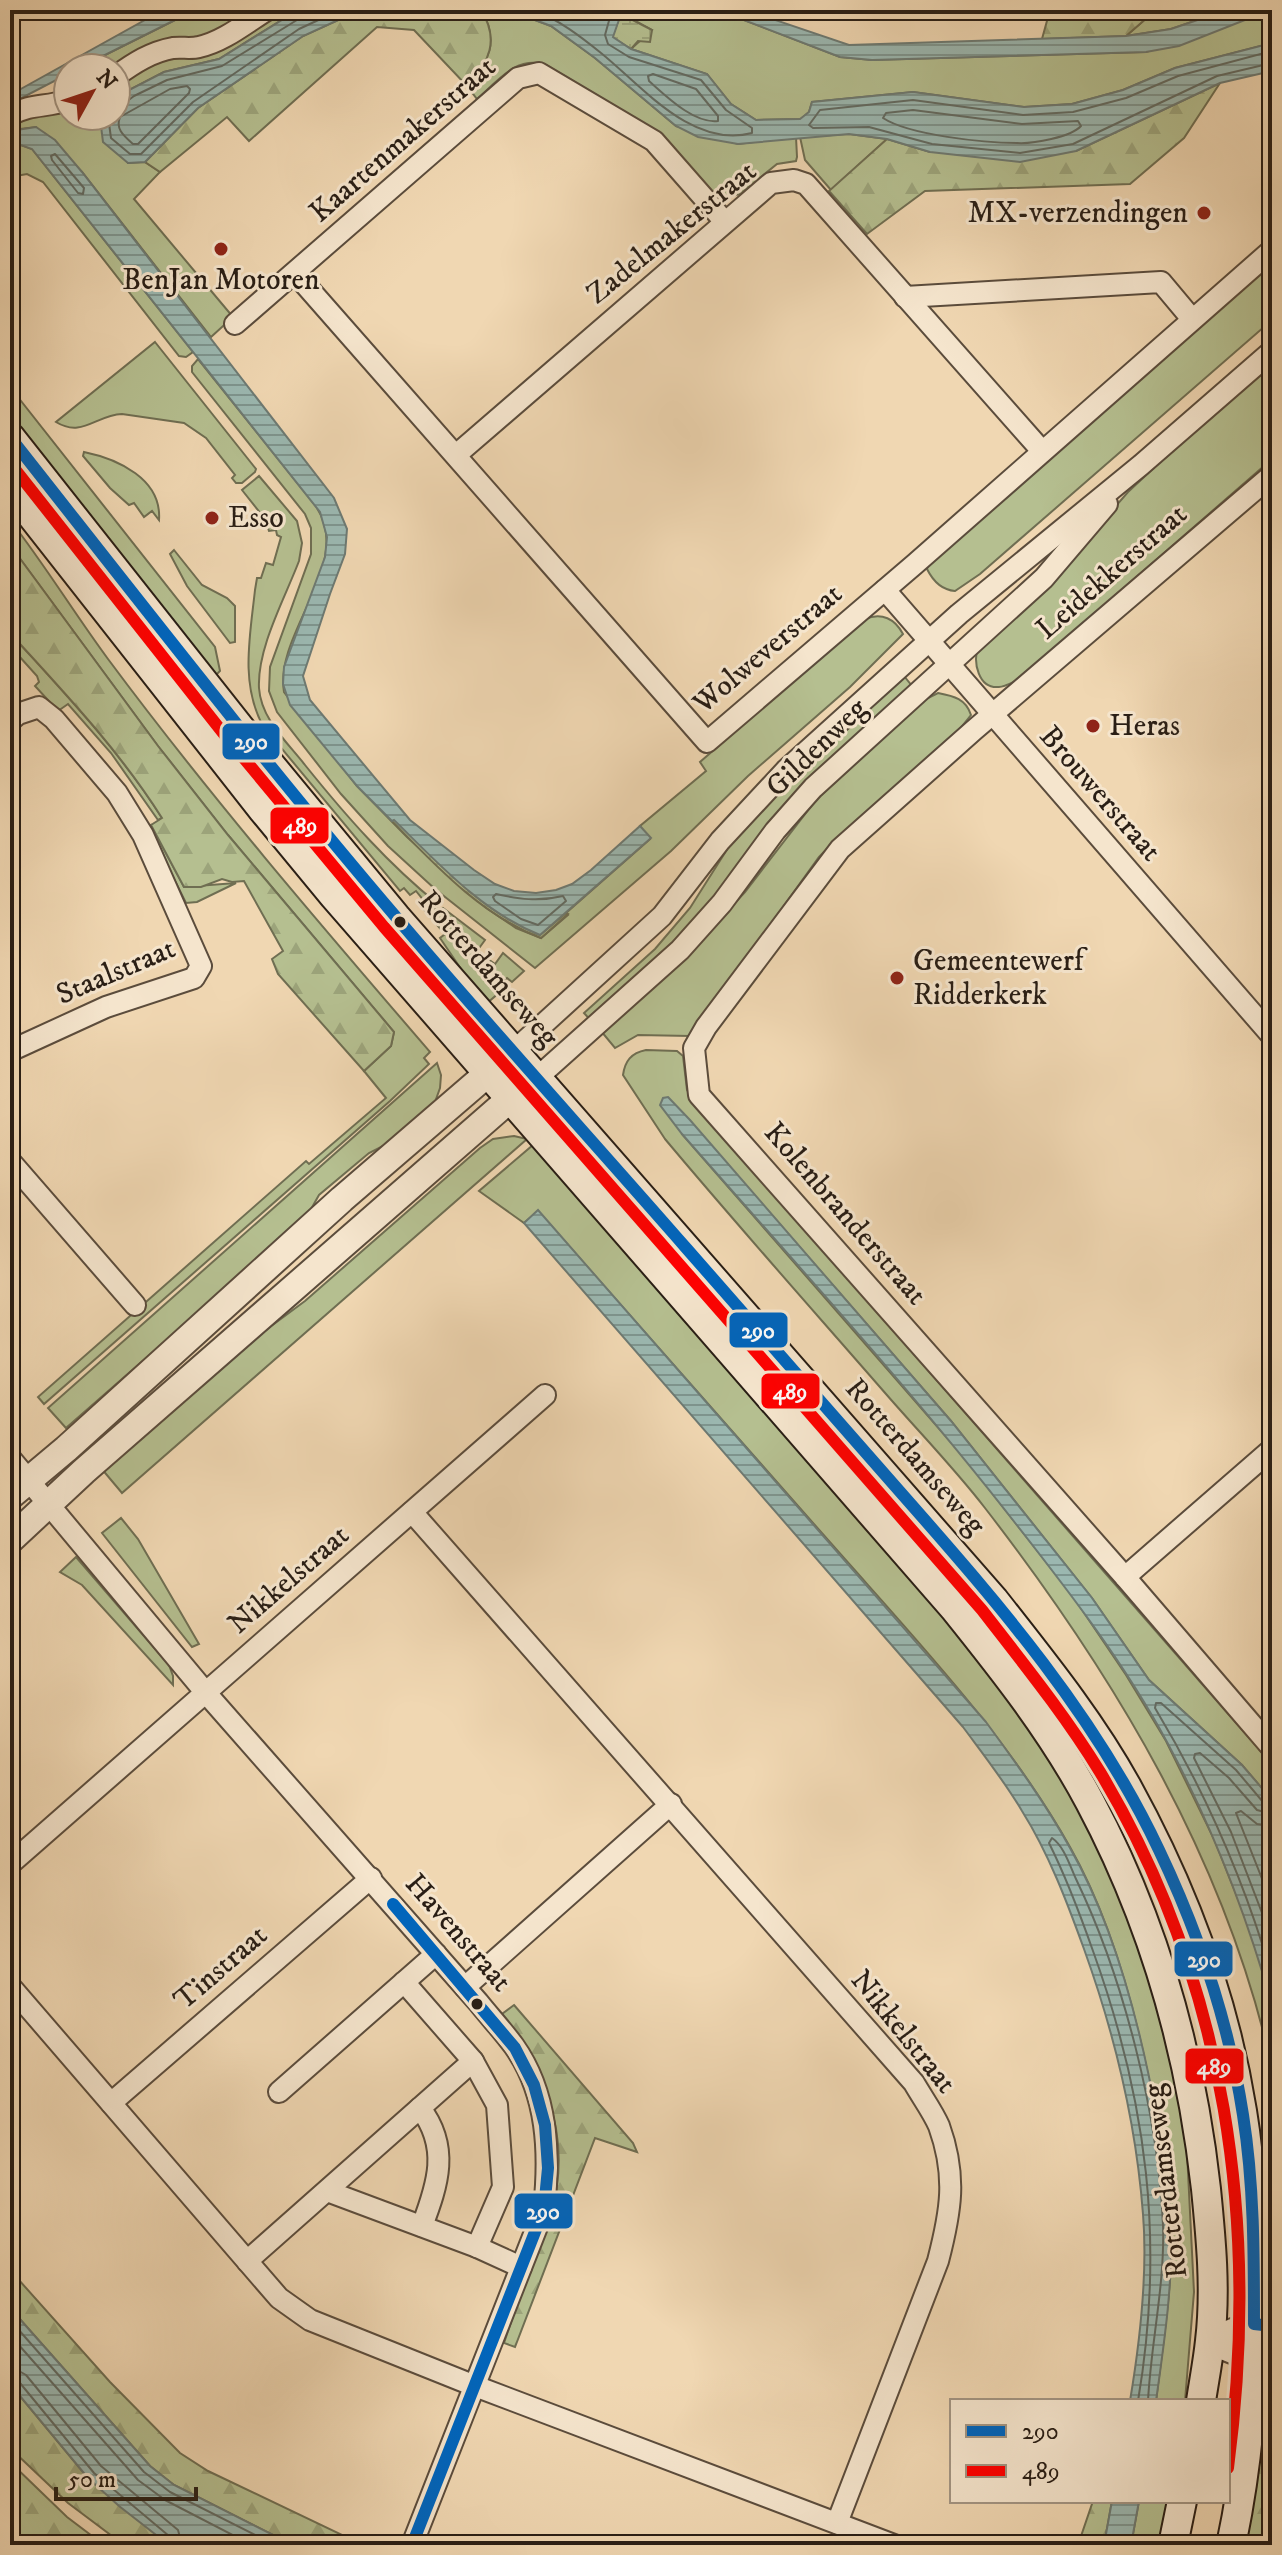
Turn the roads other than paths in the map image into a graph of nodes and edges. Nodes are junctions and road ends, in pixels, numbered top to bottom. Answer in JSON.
{"nodes":[{"id":1,"x":267,"y":10,"type":"edge"},
{"id":2,"x":132,"y":65,"type":"edge"},
{"id":3,"x":52,"y":105,"type":"edge"},
{"id":4,"x":10,"y":115,"type":"edge"},
{"id":5,"x":725,"y":222,"type":"junction"},
{"id":6,"x":1272,"y":250,"type":"edge"},
{"id":7,"x":295,"y":273,"type":"junction"},
{"id":8,"x":905,"y":297,"type":"junction"},
{"id":9,"x":1192,"y":319,"type":"junction"},
{"id":10,"x":235,"y":324,"type":"dead end"},
{"id":11,"x":1272,"y":351,"type":"edge"},
{"id":12,"x":10,"y":437,"type":"edge"},
{"id":13,"x":1042,"y":451,"type":"junction"},
{"id":14,"x":456,"y":455,"type":"junction"},
{"id":15,"x":1141,"y":465,"type":"junction"},
{"id":16,"x":1272,"y":475,"type":"edge"},
{"id":17,"x":10,"y":488,"type":"edge"},
{"id":18,"x":885,"y":590,"type":"junction"},
{"id":19,"x":928,"y":641,"type":"junction"},
{"id":20,"x":948,"y":664,"type":"junction"},
{"id":21,"x":992,"y":715,"type":"junction"},
{"id":22,"x":10,"y":721,"type":"edge"},
{"id":23,"x":1271,"y":1033,"type":"edge"},
{"id":24,"x":515,"y":1050,"type":"junction"},
{"id":25,"x":10,"y":1051,"type":"edge"},
{"id":26,"x":489,"y":1073,"type":"junction"},
{"id":27,"x":538,"y":1077,"type":"junction"},
{"id":28,"x":511,"y":1098,"type":"junction"},
{"id":29,"x":10,"y":1161,"type":"edge"},
{"id":30,"x":135,"y":1305,"type":"dead end"},
{"id":31,"x":545,"y":1395,"type":"dead end"},
{"id":32,"x":1272,"y":1449,"type":"edge"},
{"id":33,"x":10,"y":1458,"type":"edge"},
{"id":34,"x":20,"y":1488,"type":"edge"},
{"id":35,"x":49,"y":1504,"type":"junction"},
{"id":36,"x":412,"y":1512,"type":"junction"},
{"id":37,"x":10,"y":1540,"type":"edge"},
{"id":38,"x":1125,"y":1577,"type":"junction"},
{"id":39,"x":206,"y":1693,"type":"junction"},
{"id":40,"x":1272,"y":1748,"type":"edge"},
{"id":41,"x":671,"y":1804,"type":"junction"},
{"id":42,"x":10,"y":1864,"type":"edge"},
{"id":43,"x":371,"y":1878,"type":"junction"},
{"id":44,"x":436,"y":1954,"type":"junction"},
{"id":45,"x":404,"y":1982,"type":"junction"},
{"id":46,"x":10,"y":1986,"type":"edge"},
{"id":47,"x":465,"y":1987,"type":"junction"},
{"id":48,"x":473,"y":2061,"type":"junction"},
{"id":49,"x":279,"y":2092,"type":"dead end"},
{"id":50,"x":111,"y":2103,"type":"junction"},
{"id":51,"x":420,"y":2108,"type":"junction"},
{"id":52,"x":327,"y":2191,"type":"junction"},
{"id":53,"x":422,"y":2226,"type":"junction"},
{"id":54,"x":477,"y":2247,"type":"junction"},
{"id":55,"x":247,"y":2261,"type":"junction"},
{"id":56,"x":521,"y":2267,"type":"junction"},
{"id":57,"x":1263,"y":2325,"type":"edge"},
{"id":58,"x":1210,"y":2341,"type":"junction"},
{"id":59,"x":1264,"y":2359,"type":"edge"},
{"id":60,"x":475,"y":2386,"type":"junction"},
{"id":61,"x":1201,"y":2399,"type":"edge"},
{"id":62,"x":1182,"y":2503,"type":"edge"},
{"id":63,"x":837,"y":2523,"type":"junction"},
{"id":64,"x":412,"y":2545,"type":"edge"},
{"id":65,"x":894,"y":2545,"type":"edge"},
{"id":66,"x":1173,"y":2545,"type":"edge"},
{"id":67,"x":1231,"y":2545,"type":"edge"}],
"edges":[{"from":1,"to":2,"type":"street"},
{"from":3,"to":4,"type":"street"},
{"from":5,"to":7,"type":"street","name":"Kaartenmakerstraat"},
{"from":5,"to":8,"type":"street","name":"Zadelmakerstraat"},
{"from":5,"to":14,"type":"street","name":"Zadelmakerstraat"},
{"from":6,"to":9,"type":"street","name":"Wolweverstraat"},
{"from":7,"to":10,"type":"street","name":"Kaartenmakerstraat"},
{"from":7,"to":14,"type":"street","name":"Wolweverstraat"},
{"from":8,"to":9,"type":"street"},
{"from":8,"to":13,"type":"street","name":"Zadelmakerstraat"},
{"from":9,"to":13,"type":"street","name":"Wolweverstraat"},
{"from":11,"to":15,"type":"street","name":"Gildenweg"},
{"from":12,"to":24,"type":"main road","name":"Rotterdamseweg"},
{"from":13,"to":18,"type":"street","name":"Wolweverstraat"},
{"from":14,"to":18,"type":"street","name":"Wolweverstraat"},
{"from":15,"to":19,"type":"street","name":"Gildenweg"},
{"from":15,"to":20,"type":"street","name":"Gildenweg"},
{"from":16,"to":21,"type":"street","name":"Leidekkerstraat"},
{"from":17,"to":26,"type":"main road","name":"Rotterdamseweg"},
{"from":18,"to":19,"type":"street","name":"Brouwerstraat"},
{"from":19,"to":20,"type":"street","name":"Brouwerstraat"},
{"from":19,"to":24,"type":"street","name":"Gildenweg"},
{"from":20,"to":21,"type":"street","name":"Brouwerstraat"},
{"from":20,"to":27,"type":"street","name":"Gildenweg"},
{"from":21,"to":23,"type":"street","name":"Brouwerstraat"},
{"from":21,"to":38,"type":"street","name":"Kolenbranderstraat"},
{"from":22,"to":25,"type":"street","name":"Staalstraat"},
{"from":24,"to":26,"type":"street"},
{"from":24,"to":27,"type":"main road","name":"Rotterdamseweg"},
{"from":26,"to":28,"type":"main road","name":"Rotterdamseweg"},
{"from":26,"to":34,"type":"street"},
{"from":27,"to":28,"type":"street"},
{"from":27,"to":57,"type":"main road","name":"Rotterdamseweg"},
{"from":28,"to":35,"type":"street"},
{"from":28,"to":58,"type":"main road","name":"Rotterdamseweg"},
{"from":29,"to":30,"type":"street"},
{"from":31,"to":36,"type":"street","name":"Nikkelstraat"},
{"from":32,"to":38,"type":"street"},
{"from":33,"to":34,"type":"street","name":"Havenstraat"},
{"from":34,"to":35,"type":"street","name":"Havenstraat"},
{"from":35,"to":37,"type":"street"},
{"from":35,"to":39,"type":"street","name":"Havenstraat"},
{"from":36,"to":39,"type":"street","name":"Nikkelstraat"},
{"from":36,"to":41,"type":"street","name":"Nikkelstraat"},
{"from":38,"to":40,"type":"street","name":"Kolenbranderstraat"},
{"from":39,"to":42,"type":"street"},
{"from":39,"to":43,"type":"street","name":"Havenstraat"},
{"from":41,"to":47,"type":"street"},
{"from":41,"to":63,"type":"street","name":"Nikkelstraat"},
{"from":43,"to":44,"type":"street","name":"Havenstraat"},
{"from":43,"to":50,"type":"street","name":"Tinstraat"},
{"from":44,"to":45,"type":"street"},
{"from":44,"to":47,"type":"street","name":"Havenstraat"},
{"from":45,"to":48,"type":"street"},
{"from":45,"to":49,"type":"street"},
{"from":46,"to":50,"type":"street"},
{"from":47,"to":56,"type":"street","name":"Havenstraat"},
{"from":48,"to":51,"type":"street"},
{"from":48,"to":54,"type":"street"},
{"from":50,"to":55,"type":"street"},
{"from":51,"to":52,"type":"street"},
{"from":51,"to":53,"type":"street"},
{"from":52,"to":53,"type":"street"},
{"from":52,"to":55,"type":"street"},
{"from":53,"to":54,"type":"street"},
{"from":54,"to":56,"type":"street"},
{"from":55,"to":60,"type":"street"},
{"from":56,"to":60,"type":"street","name":"Havenstraat"},
{"from":57,"to":58,"type":"street"},
{"from":57,"to":59,"type":"main road","name":"Rotterdamseweg"},
{"from":58,"to":59,"type":"street"},
{"from":58,"to":61,"type":"main road","name":"Rotterdamseweg"},
{"from":59,"to":67,"type":"main road","name":"Rotterdamseweg"},
{"from":60,"to":63,"type":"street"},
{"from":60,"to":64,"type":"street","name":"Havenstraat"},
{"from":62,"to":66,"type":"main road"},
{"from":63,"to":65,"type":"street"}]}
